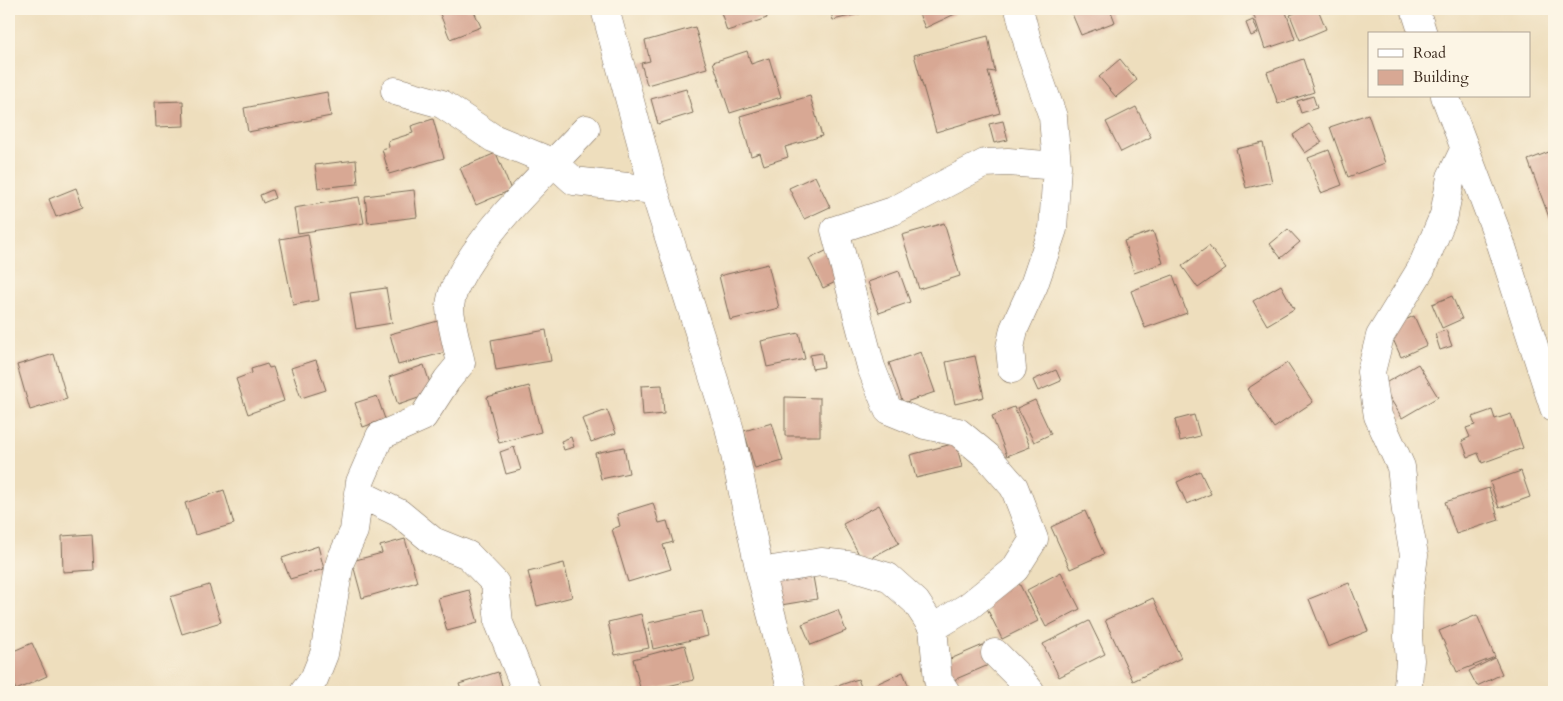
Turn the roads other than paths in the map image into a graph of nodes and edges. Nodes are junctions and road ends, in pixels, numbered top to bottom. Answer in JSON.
{"nodes":[{"id":1,"x":605,"y":9,"type":"edge"},
{"id":2,"x":1019,"y":9,"type":"edge"},
{"id":3,"x":1415,"y":9,"type":"edge"},
{"id":4,"x":1422,"y":32,"type":"edge"},
{"id":5,"x":395,"y":90,"type":"dead end"},
{"id":6,"x":1446,"y":98,"type":"edge"},
{"id":7,"x":586,"y":129,"type":"dead end"},
{"id":8,"x":1464,"y":150,"type":"junction"},
{"id":9,"x":554,"y":163,"type":"junction"},
{"id":10,"x":1057,"y":166,"type":"junction"},
{"id":11,"x":654,"y":190,"type":"junction"},
{"id":12,"x":1012,"y":369,"type":"dead end"},
{"id":13,"x":1554,"y":408,"type":"edge"},
{"id":14,"x":358,"y":493,"type":"junction"},
{"id":15,"x":760,"y":572,"type":"junction"},
{"id":16,"x":933,"y":628,"type":"junction"},
{"id":17,"x":995,"y":653,"type":"dead end"},
{"id":18,"x":1408,"y":685,"type":"dead end"},
{"id":19,"x":304,"y":692,"type":"edge"},
{"id":20,"x":527,"y":692,"type":"edge"},
{"id":21,"x":792,"y":692,"type":"edge"},
{"id":22,"x":946,"y":692,"type":"edge"},
{"id":23,"x":1031,"y":692,"type":"edge"}],
"edges":[{"from":1,"to":11,"type":"street"},
{"from":2,"to":10,"type":"street"},
{"from":3,"to":4,"type":"street"},
{"from":5,"to":9,"type":"street"},
{"from":6,"to":8,"type":"street"},
{"from":7,"to":9,"type":"street"},
{"from":8,"to":13,"type":"street"},
{"from":8,"to":18,"type":"street"},
{"from":9,"to":11,"type":"street"},
{"from":9,"to":14,"type":"street"},
{"from":10,"to":12,"type":"street"},
{"from":10,"to":16,"type":"street"},
{"from":11,"to":15,"type":"street"},
{"from":14,"to":19,"type":"street"},
{"from":14,"to":20,"type":"street"},
{"from":15,"to":16,"type":"street"},
{"from":15,"to":21,"type":"street"},
{"from":16,"to":22,"type":"street"},
{"from":17,"to":23,"type":"street"}]}
